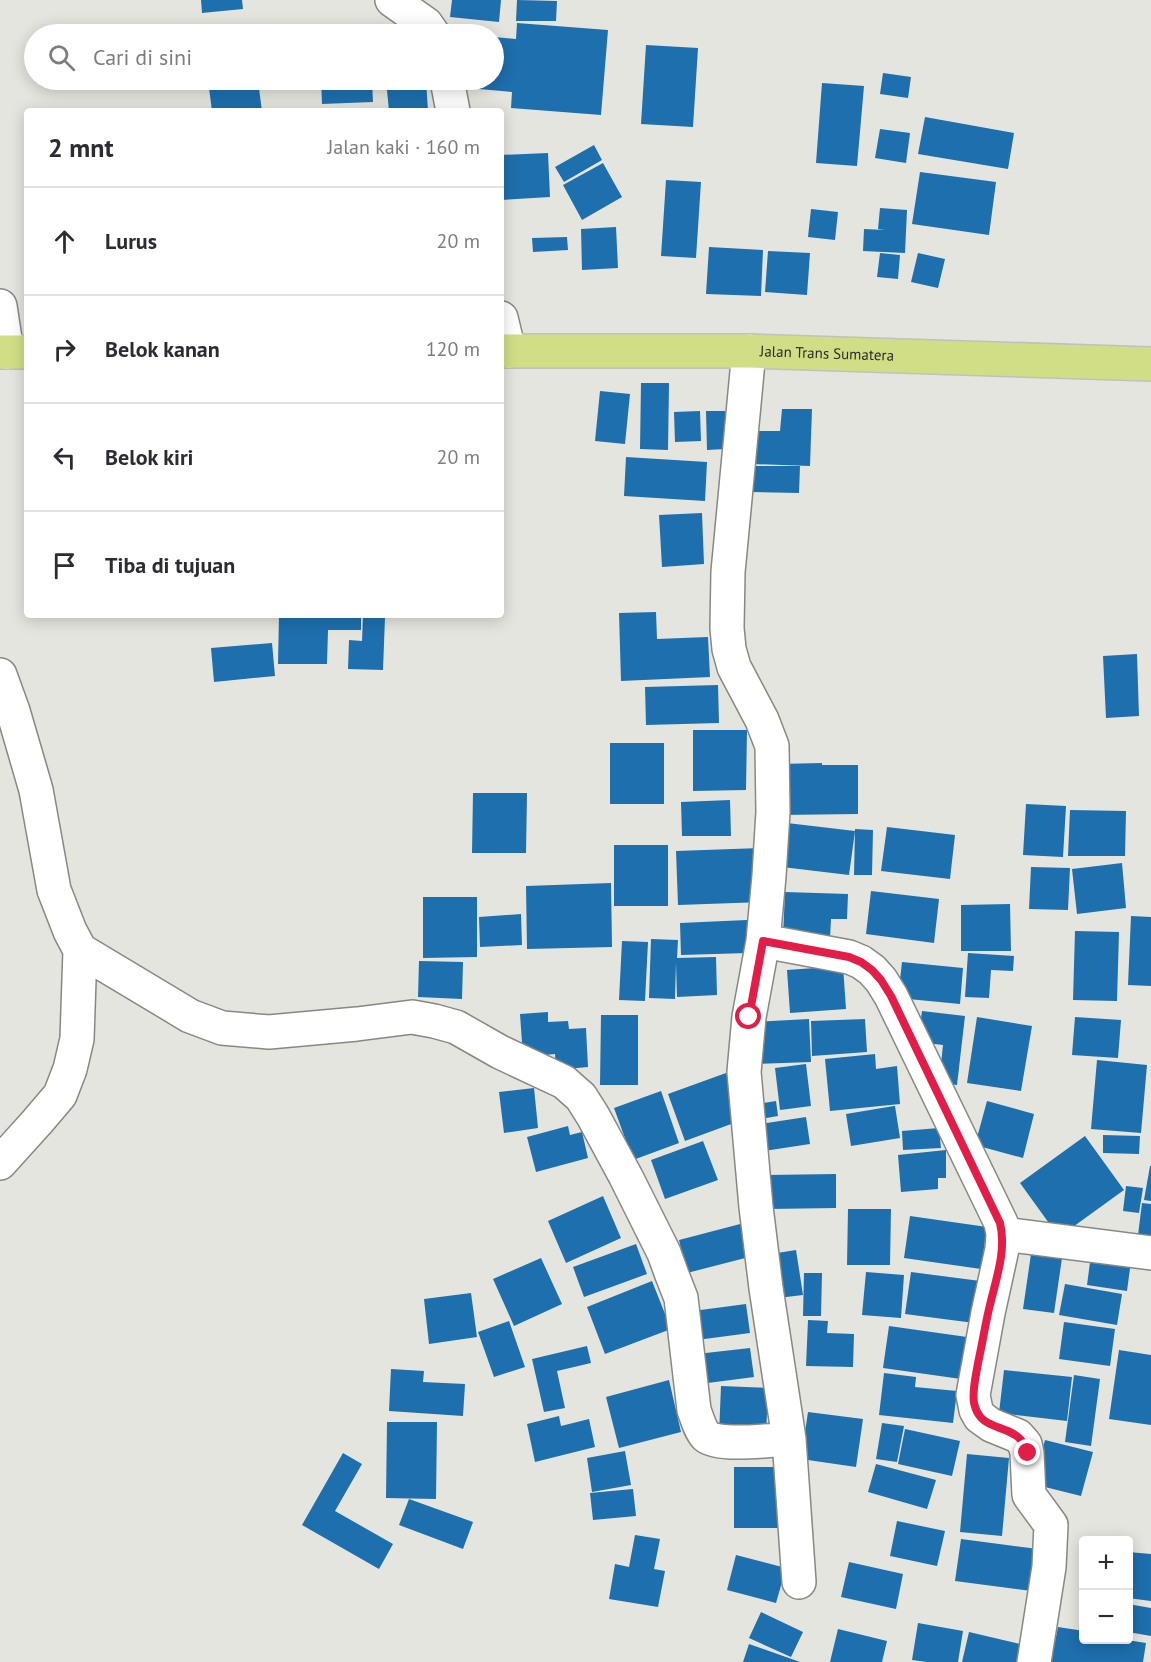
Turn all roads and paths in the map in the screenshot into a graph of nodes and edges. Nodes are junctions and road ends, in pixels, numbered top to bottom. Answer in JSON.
{"nodes":[{"id":1,"x":392,"y":0,"type":"edge"},
{"id":2,"x":426,"y":24,"type":"edge"},
{"id":3,"x":449,"y":90,"type":"edge"},
{"id":4,"x":452,"y":108,"type":"edge"},
{"id":5,"x":0,"y":306,"type":"edge"},
{"id":6,"x":505,"y":351,"type":"edge"},
{"id":7,"x":749,"y":351,"type":"junction"},
{"id":8,"x":11,"y":352,"type":"edge"},
{"id":9,"x":1151,"y":364,"type":"edge"},
{"id":10,"x":0,"y":675,"type":"edge"},
{"id":11,"x":763,"y":941,"type":"junction"},
{"id":12,"x":80,"y":950,"type":"junction"},
{"id":13,"x":0,"y":1163,"type":"edge"},
{"id":14,"x":1003,"y":1234,"type":"junction"},
{"id":15,"x":1151,"y":1253,"type":"edge"},
{"id":16,"x":789,"y":1439,"type":"junction"},
{"id":17,"x":799,"y":1582,"type":"dead end"},
{"id":18,"x":1034,"y":1662,"type":"edge"}],
"edges":[{"from":1,"to":2,"type":"street"},
{"from":3,"to":4,"type":"street"},
{"from":5,"to":8,"type":"street"},
{"from":6,"to":7,"type":"highway","name":"Jalan Trans Sumatera"},
{"from":7,"to":9,"type":"highway","name":"Jalan Trans Sumatera"},
{"from":7,"to":11,"type":"street"},
{"from":10,"to":12,"type":"street"},
{"from":11,"to":14,"type":"street"},
{"from":11,"to":16,"type":"street"},
{"from":12,"to":13,"type":"street"},
{"from":12,"to":16,"type":"street"},
{"from":14,"to":15,"type":"street"},
{"from":14,"to":18,"type":"street"},
{"from":16,"to":17,"type":"street"}]}
